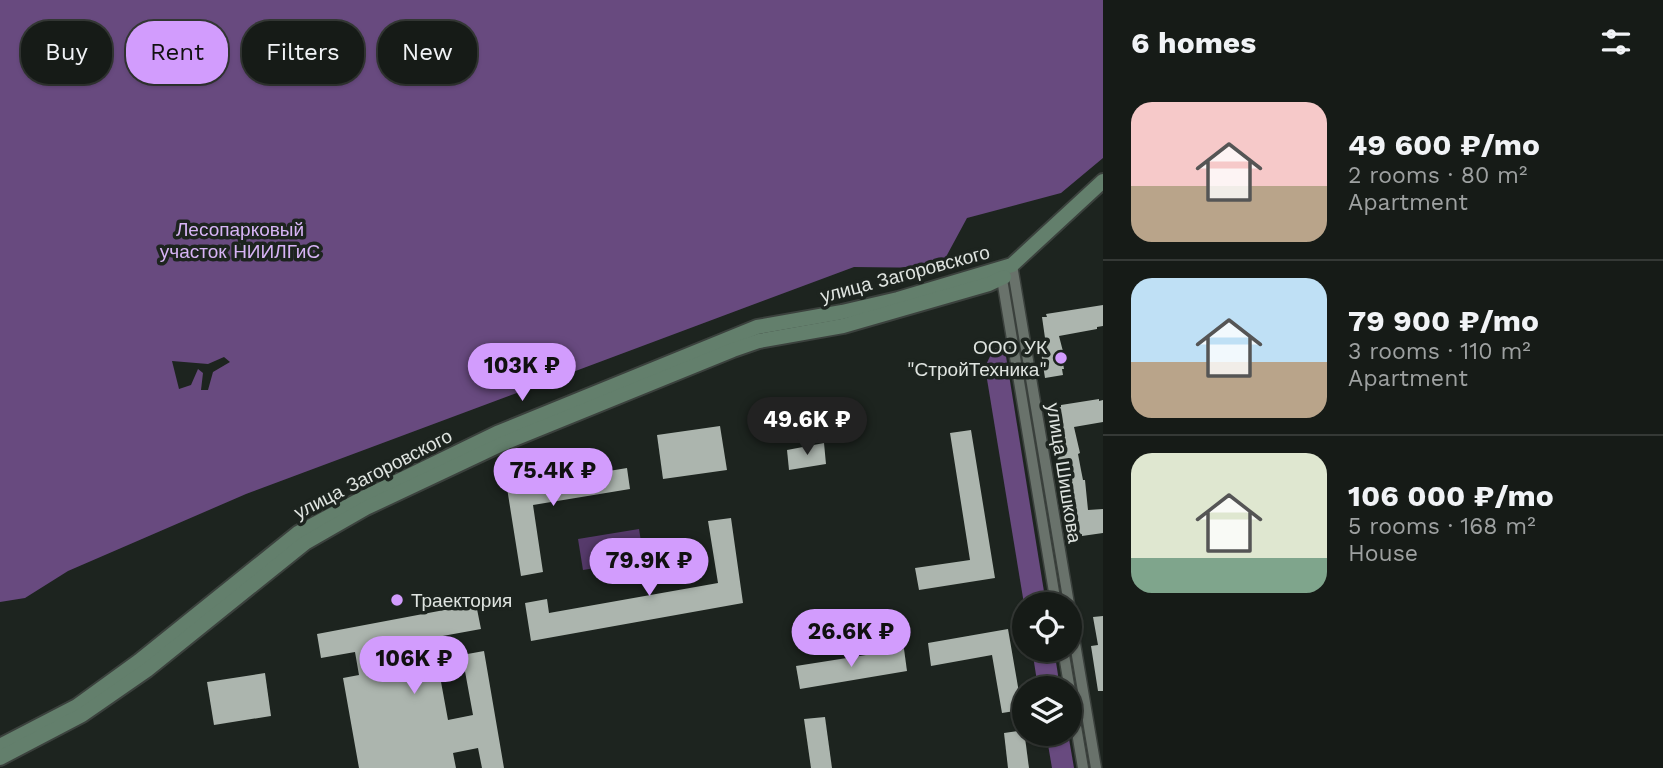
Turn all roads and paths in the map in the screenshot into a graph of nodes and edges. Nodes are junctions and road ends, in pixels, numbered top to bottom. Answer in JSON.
{"nodes":[{"id":1,"x":1103,"y":181,"type":"edge"},
{"id":2,"x":1103,"y":194,"type":"edge"},
{"id":3,"x":1007,"y":271,"type":"junction"},
{"id":4,"x":1054,"y":592,"type":"edge"},
{"id":5,"x":1066,"y":592,"type":"edge"},
{"id":6,"x":1065,"y":662,"type":"edge"},
{"id":7,"x":1078,"y":662,"type":"edge"},
{"id":8,"x":0,"y":746,"type":"edge"},
{"id":9,"x":0,"y":758,"type":"edge"},
{"id":10,"x":1083,"y":768,"type":"edge"},
{"id":11,"x":1096,"y":768,"type":"edge"}],
"edges":[{"from":1,"to":3,"type":"street","name":"улица Загоровского"},
{"from":2,"to":3,"type":"street","name":"улица Загоровского"},
{"from":3,"to":4,"type":"street","name":"улица Шишкова"},
{"from":3,"to":5,"type":"street","name":"улица Шишкова"},
{"from":3,"to":8,"type":"street","name":"улица Загоровского"},
{"from":3,"to":9,"type":"street","name":"улица Загоровского"},
{"from":6,"to":10,"type":"street"},
{"from":7,"to":11,"type":"street","name":"улица Шишкова"}]}
